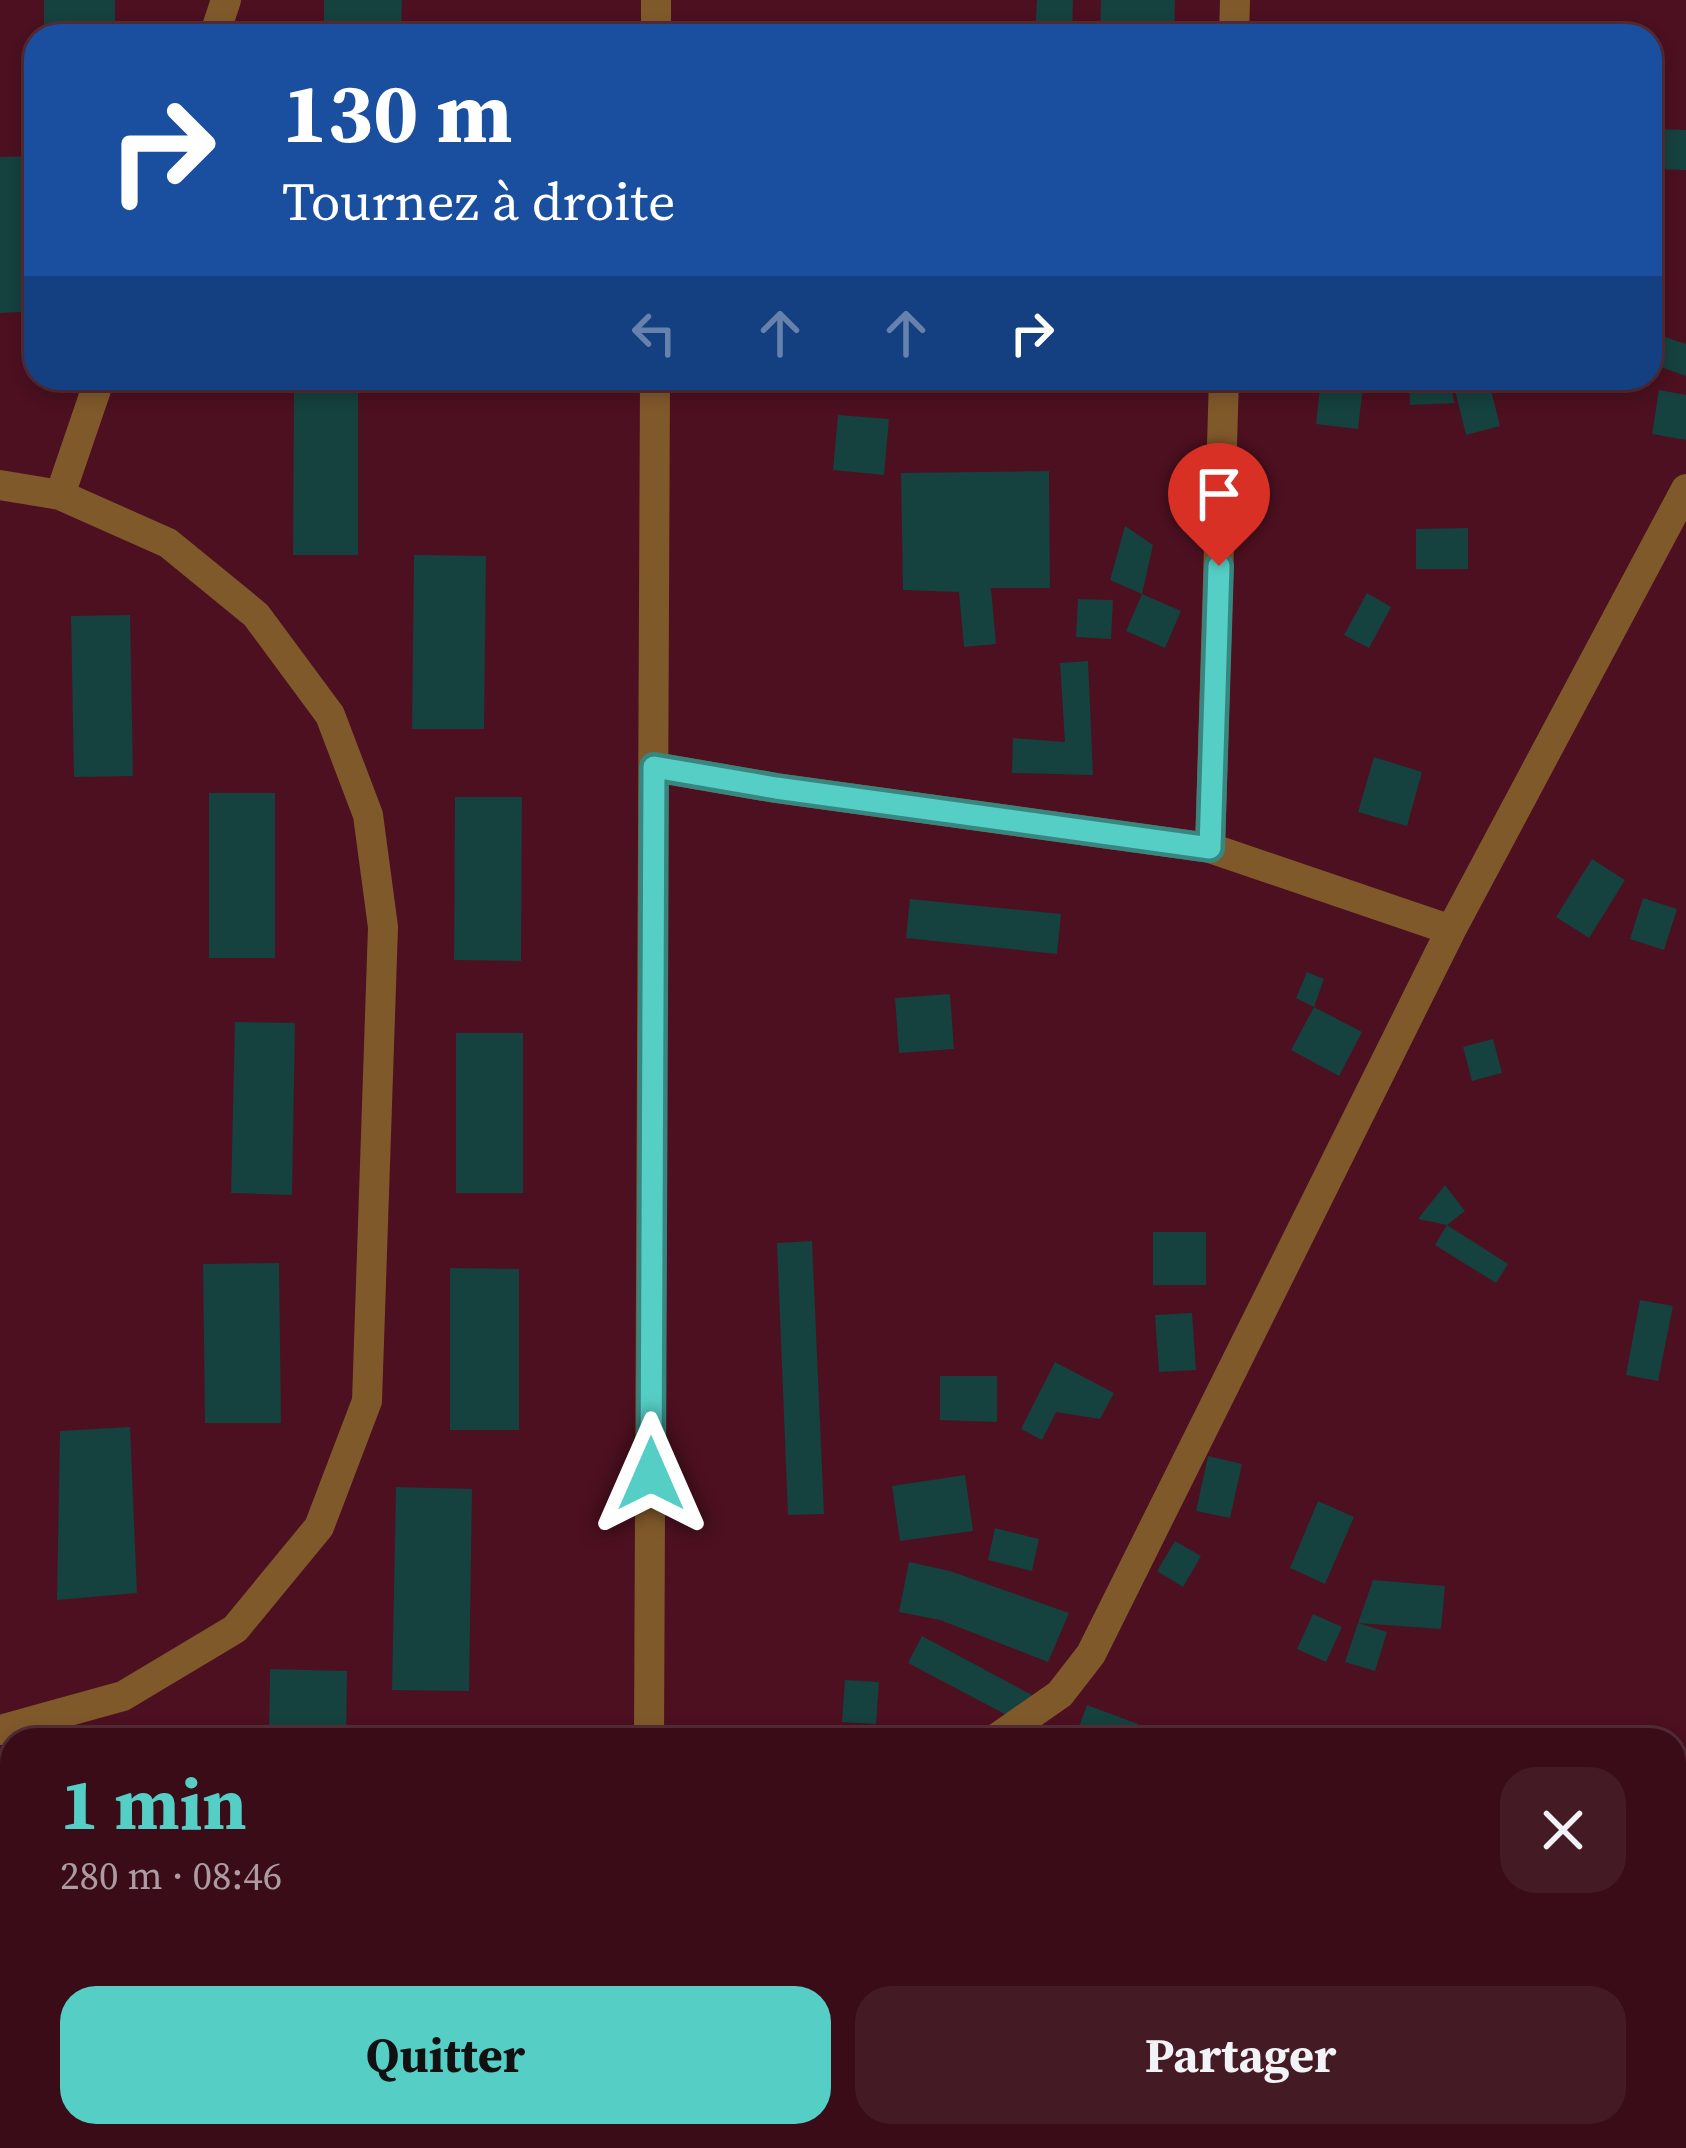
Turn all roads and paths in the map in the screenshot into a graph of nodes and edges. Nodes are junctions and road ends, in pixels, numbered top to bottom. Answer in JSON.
{"nodes":[{"id":1,"x":96,"y":390,"type":"edge"},
{"id":2,"x":655,"y":390,"type":"edge"},
{"id":3,"x":1224,"y":390,"type":"edge"},
{"id":4,"x":0,"y":485,"type":"edge"},
{"id":5,"x":1686,"y":489,"type":"edge"},
{"id":6,"x":60,"y":495,"type":"junction"},
{"id":7,"x":654,"y":767,"type":"junction"},
{"id":8,"x":1210,"y":848,"type":"junction"},
{"id":9,"x":1451,"y":930,"type":"junction"},
{"id":10,"x":7,"y":1728,"type":"edge"},
{"id":11,"x":649,"y":1728,"type":"edge"},
{"id":12,"x":1011,"y":1728,"type":"edge"}],
"edges":[{"from":1,"to":6,"type":"street"},
{"from":2,"to":7,"type":"street"},
{"from":3,"to":8,"type":"street"},
{"from":4,"to":6,"type":"street"},
{"from":5,"to":9,"type":"street"},
{"from":6,"to":10,"type":"street"},
{"from":7,"to":8,"type":"street"},
{"from":7,"to":11,"type":"street"},
{"from":8,"to":9,"type":"street"},
{"from":9,"to":12,"type":"street"}]}
